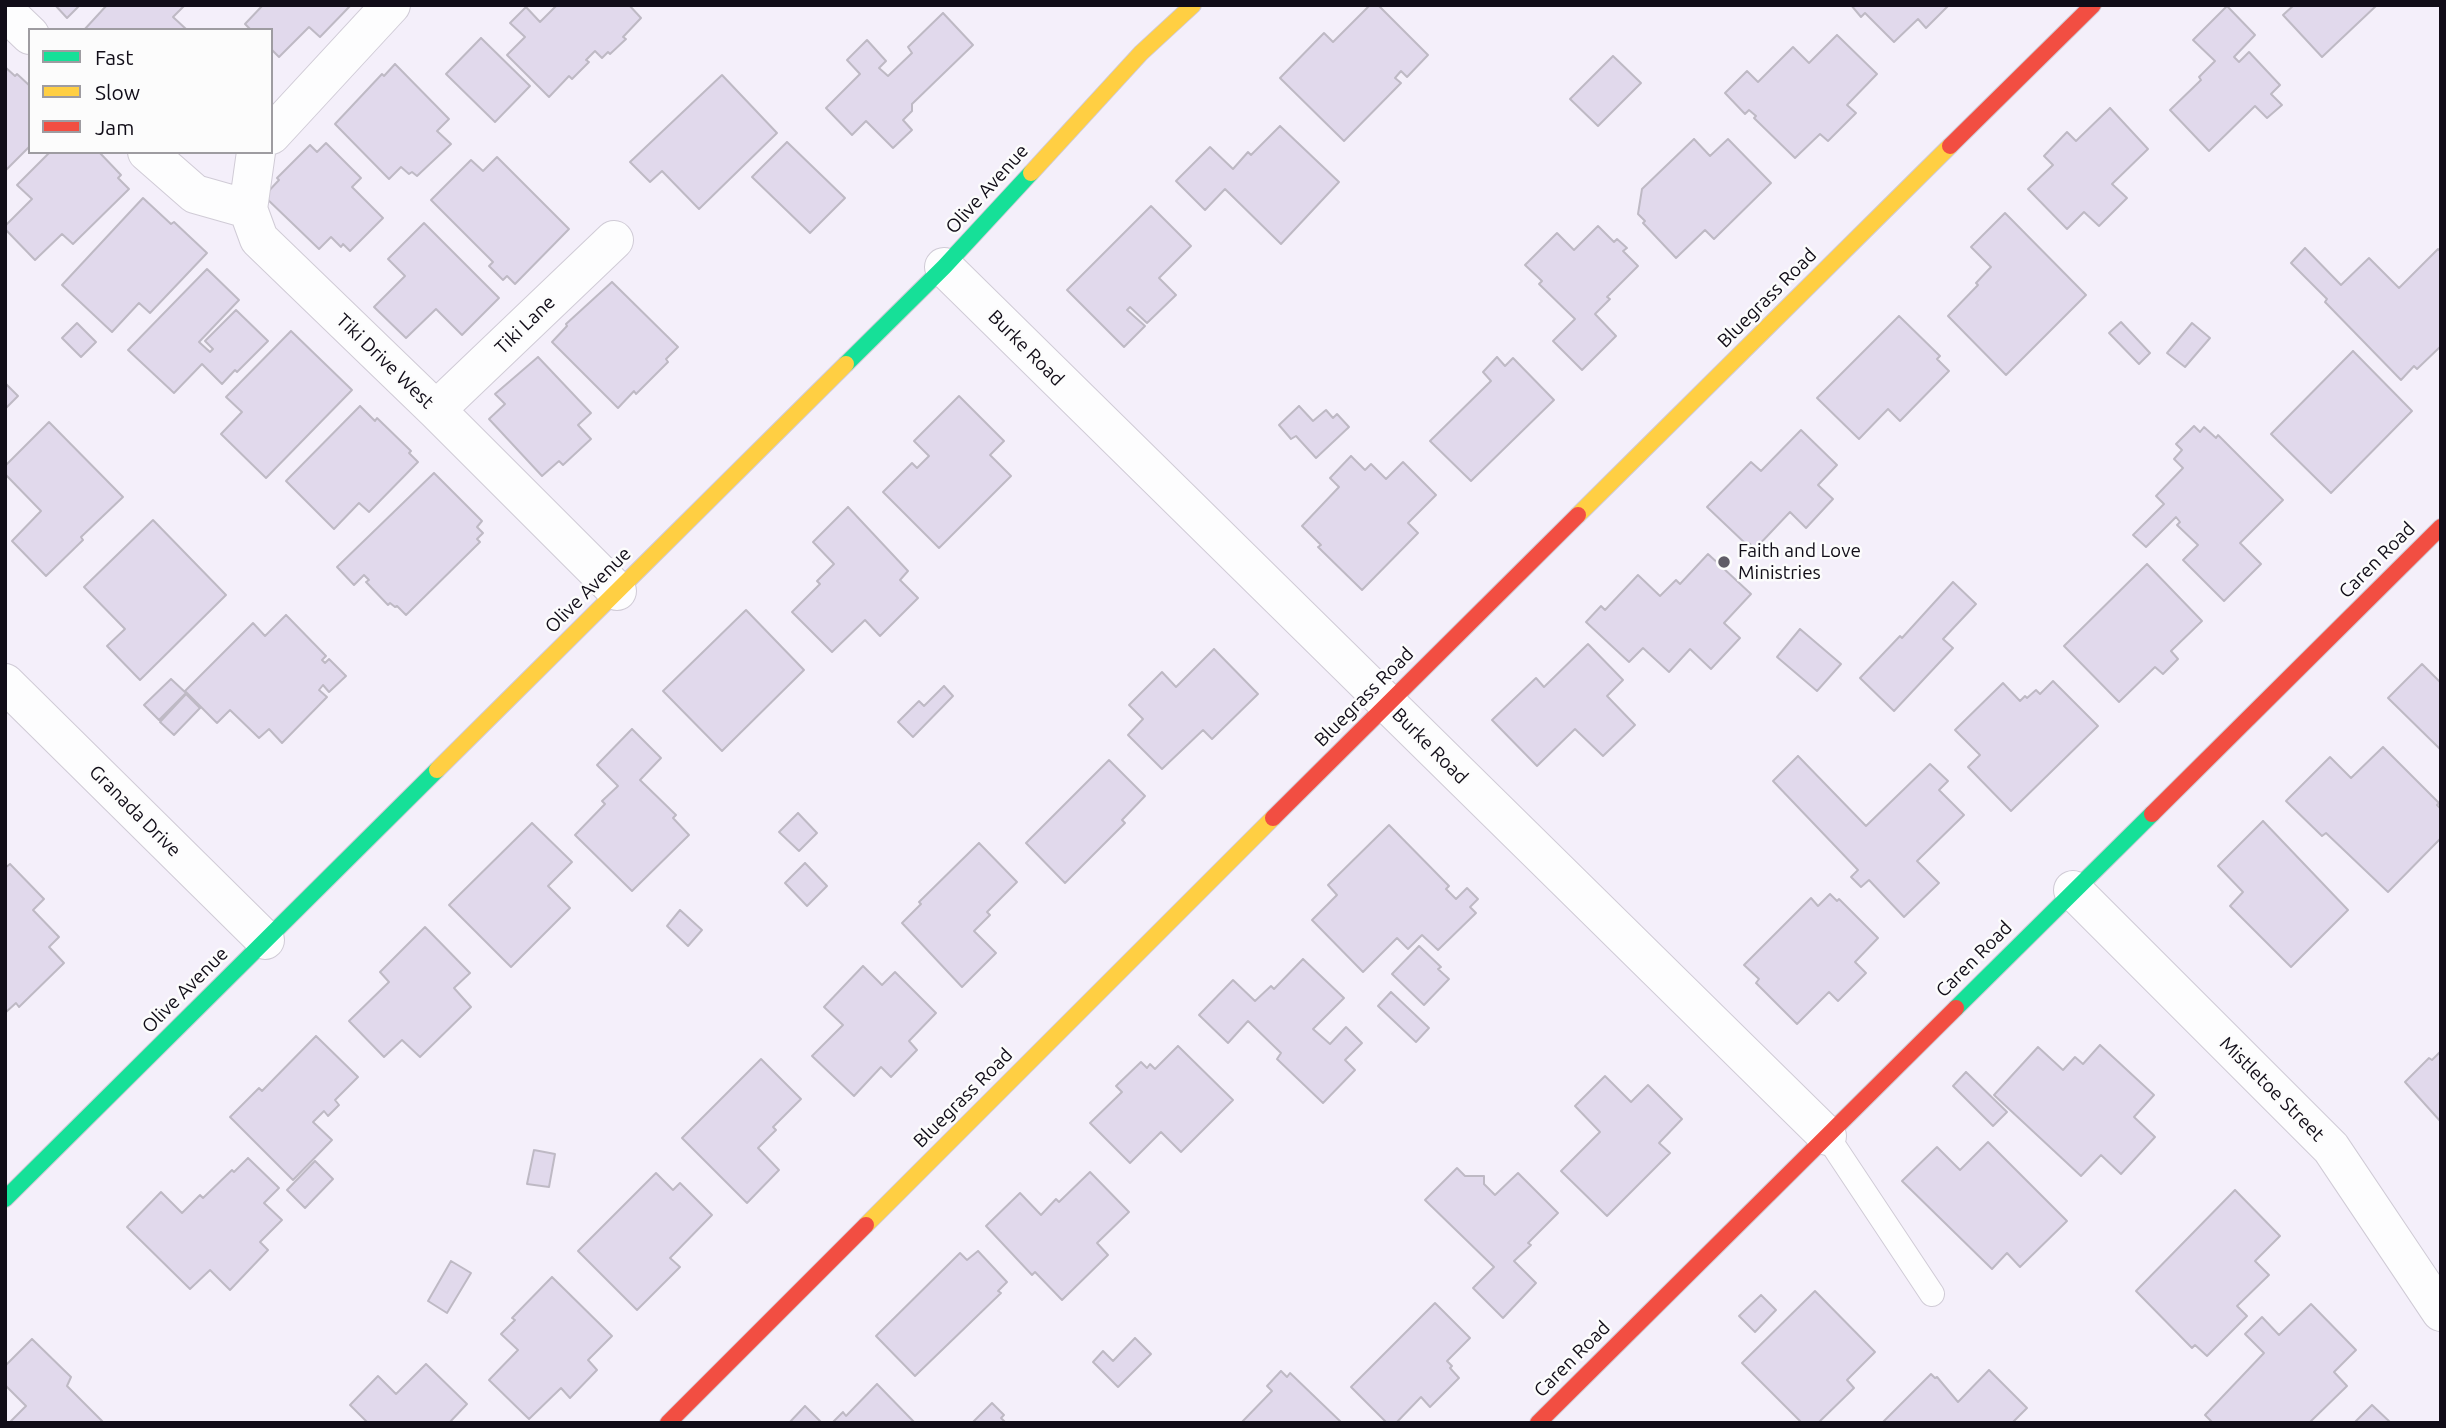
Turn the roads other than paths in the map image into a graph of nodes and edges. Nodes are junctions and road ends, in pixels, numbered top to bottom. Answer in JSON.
{"nodes":[{"id":1,"x":391,"y":5,"type":"edge"},
{"id":2,"x":1194,"y":5,"type":"edge"},
{"id":3,"x":2094,"y":5,"type":"edge"},
{"id":4,"x":5,"y":11,"type":"edge"},
{"id":5,"x":28,"y":33,"type":"edge"},
{"id":6,"x":273,"y":133,"type":"edge"},
{"id":7,"x":149,"y":154,"type":"edge"},
{"id":8,"x":256,"y":154,"type":"edge"},
{"id":9,"x":248,"y":209,"type":"junction"},
{"id":10,"x":614,"y":240,"type":"dead end"},
{"id":11,"x":944,"y":267,"type":"junction"},
{"id":12,"x":436,"y":410,"type":"junction"},
{"id":13,"x":2441,"y":527,"type":"edge"},
{"id":14,"x":617,"y":591,"type":"junction"},
{"id":15,"x":5,"y":683,"type":"edge"},
{"id":16,"x":1387,"y":704,"type":"junction"},
{"id":17,"x":2073,"y":890,"type":"junction"},
{"id":18,"x":265,"y":940,"type":"junction"},
{"id":19,"x":1827,"y":1136,"type":"junction"},
{"id":20,"x":5,"y":1199,"type":"edge"},
{"id":21,"x":1932,"y":1294,"type":"dead end"},
{"id":22,"x":2441,"y":1312,"type":"edge"},
{"id":23,"x":668,"y":1423,"type":"edge"},
{"id":24,"x":1538,"y":1423,"type":"edge"}],
"edges":[{"from":1,"to":6,"type":"street"},
{"from":2,"to":11,"type":"street","name":"Olive Avenue"},
{"from":3,"to":16,"type":"street","name":"Bluegrass Road"},
{"from":4,"to":5,"type":"street"},
{"from":7,"to":9,"type":"street"},
{"from":8,"to":9,"type":"street"},
{"from":9,"to":12,"type":"street","name":"Tiki Drive West"},
{"from":10,"to":12,"type":"street","name":"Tiki Lane"},
{"from":11,"to":14,"type":"street","name":"Olive Avenue"},
{"from":11,"to":16,"type":"street","name":"Burke Road"},
{"from":12,"to":14,"type":"street","name":"Tiki Drive West"},
{"from":13,"to":17,"type":"street","name":"Caren Road"},
{"from":14,"to":18,"type":"street","name":"Olive Avenue"},
{"from":15,"to":18,"type":"street","name":"Granada Drive"},
{"from":16,"to":19,"type":"street","name":"Burke Road"},
{"from":16,"to":23,"type":"street","name":"Bluegrass Road"},
{"from":17,"to":19,"type":"street","name":"Caren Road"},
{"from":17,"to":22,"type":"street","name":"Mistletoe Street"},
{"from":18,"to":20,"type":"street","name":"Olive Avenue"},
{"from":19,"to":21,"type":"lane"},
{"from":19,"to":24,"type":"street","name":"Caren Road"}]}
